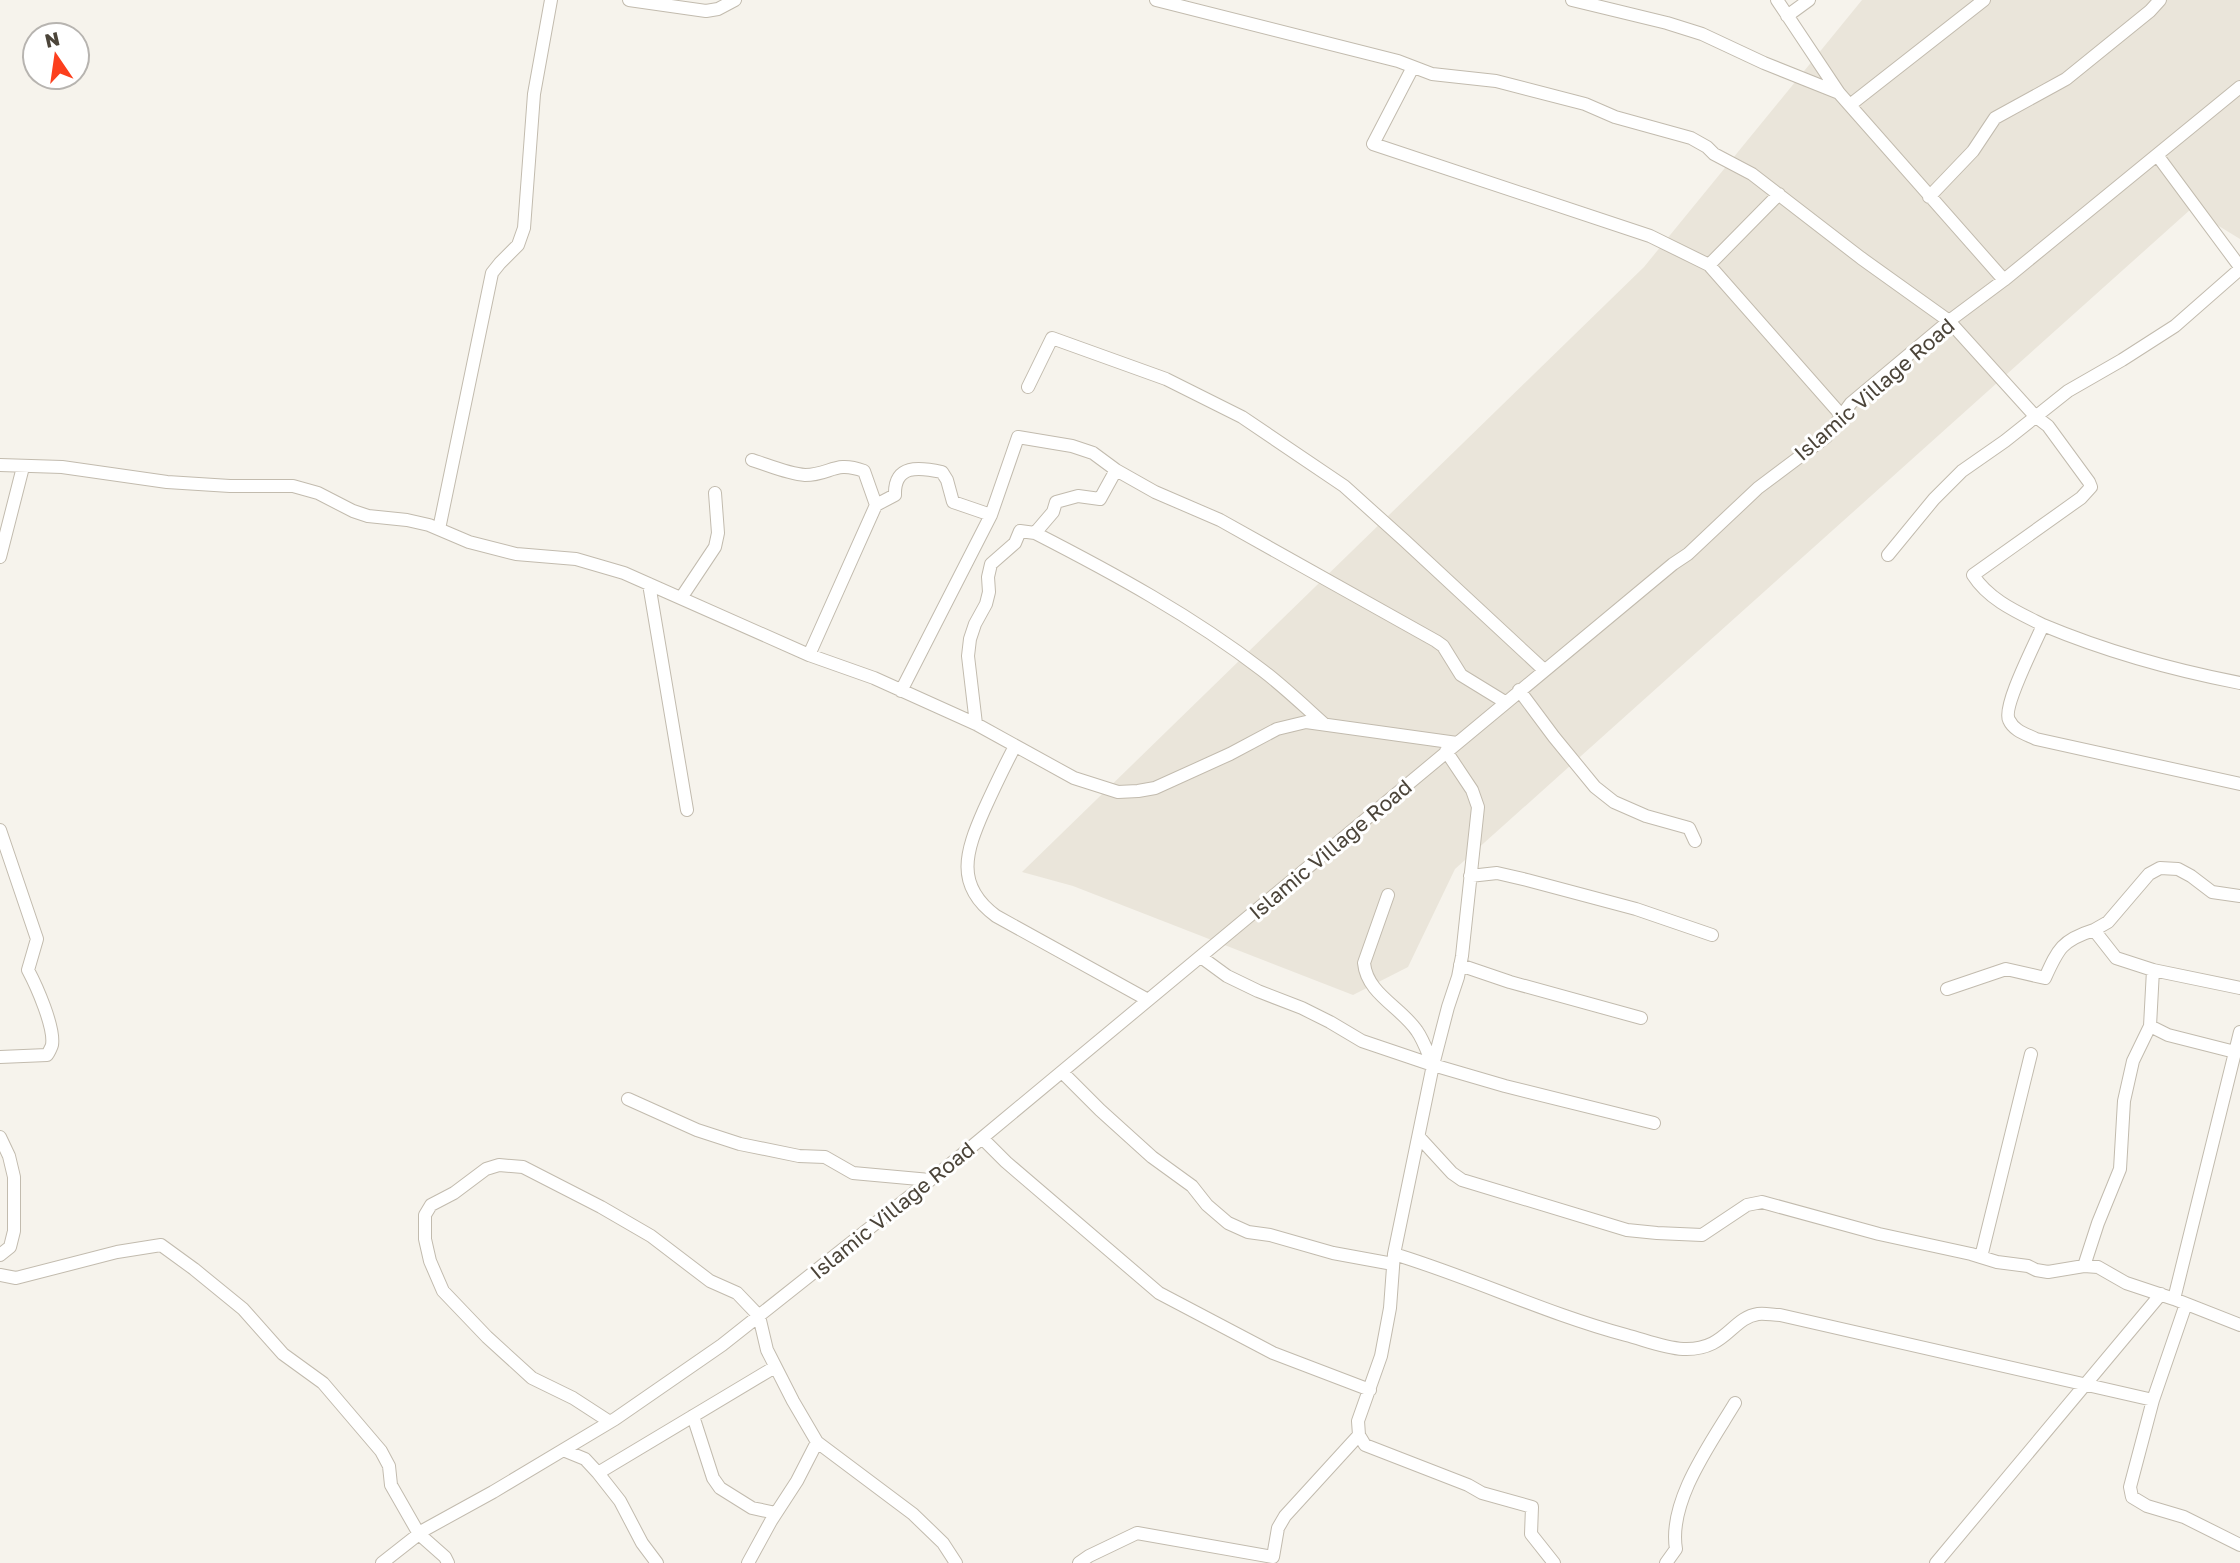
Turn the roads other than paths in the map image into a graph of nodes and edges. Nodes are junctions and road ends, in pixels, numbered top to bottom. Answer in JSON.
{"nodes":[{"id":1,"x":551,"y":0,"type":"edge"},
{"id":2,"x":629,"y":0,"type":"edge"},
{"id":3,"x":735,"y":0,"type":"edge"},
{"id":4,"x":1156,"y":0,"type":"edge"},
{"id":5,"x":1572,"y":0,"type":"edge"},
{"id":6,"x":1777,"y":0,"type":"edge"},
{"id":7,"x":1809,"y":0,"type":"edge"},
{"id":8,"x":1984,"y":0,"type":"edge"},
{"id":9,"x":2160,"y":0,"type":"edge"},
{"id":10,"x":1787,"y":16,"type":"junction"},
{"id":11,"x":1413,"y":67,"type":"junction"},
{"id":12,"x":2240,"y":87,"type":"edge"},
{"id":13,"x":1839,"y":93,"type":"junction"},
{"id":14,"x":1850,"y":105,"type":"junction"},
{"id":15,"x":2157,"y":155,"type":"junction"},
{"id":16,"x":1779,"y":194,"type":"junction"},
{"id":17,"x":1929,"y":197,"type":"junction"},
{"id":18,"x":1709,"y":265,"type":"junction"},
{"id":19,"x":2240,"y":268,"type":"edge"},
{"id":20,"x":2004,"y":280,"type":"junction"},
{"id":21,"x":1950,"y":321,"type":"junction"},
{"id":22,"x":1028,"y":387,"type":"dead end"},
{"id":23,"x":1842,"y":416,"type":"junction"},
{"id":24,"x":2035,"y":416,"type":"junction"},
{"id":25,"x":752,"y":460,"type":"dead end"},
{"id":26,"x":0,"y":465,"type":"edge"},
{"id":27,"x":23,"y":467,"type":"junction"},
{"id":28,"x":1116,"y":470,"type":"junction"},
{"id":29,"x":715,"y":493,"type":"dead end"},
{"id":30,"x":876,"y":505,"type":"junction"},
{"id":31,"x":991,"y":515,"type":"junction"},
{"id":32,"x":439,"y":530,"type":"junction"},
{"id":33,"x":1035,"y":533,"type":"junction"},
{"id":34,"x":1888,"y":555,"type":"dead end"},
{"id":35,"x":0,"y":557,"type":"edge"},
{"id":36,"x":649,"y":584,"type":"junction"},
{"id":37,"x":681,"y":598,"type":"junction"},
{"id":38,"x":2043,"y":625,"type":"junction"},
{"id":39,"x":808,"y":655,"type":"junction"},
{"id":40,"x":1544,"y":670,"type":"junction"},
{"id":41,"x":2240,"y":682,"type":"edge"},
{"id":42,"x":1519,"y":690,"type":"junction"},
{"id":43,"x":901,"y":691,"type":"junction"},
{"id":44,"x":1505,"y":702,"type":"junction"},
{"id":45,"x":1323,"y":723,"type":"junction"},
{"id":46,"x":976,"y":724,"type":"junction"},
{"id":47,"x":1015,"y":746,"type":"junction"},
{"id":48,"x":1452,"y":747,"type":"junction"},
{"id":49,"x":2240,"y":784,"type":"edge"},
{"id":50,"x":687,"y":810,"type":"dead end"},
{"id":51,"x":0,"y":830,"type":"edge"},
{"id":52,"x":1695,"y":841,"type":"dead end"},
{"id":53,"x":1470,"y":876,"type":"junction"},
{"id":54,"x":1388,"y":895,"type":"dead end"},
{"id":55,"x":2240,"y":896,"type":"edge"},
{"id":56,"x":2094,"y":930,"type":"junction"},
{"id":57,"x":1712,"y":935,"type":"dead end"},
{"id":58,"x":1200,"y":957,"type":"junction"},
{"id":59,"x":1460,"y":965,"type":"junction"},
{"id":60,"x":2153,"y":970,"type":"junction"},
{"id":61,"x":2240,"y":988,"type":"edge"},
{"id":62,"x":1947,"y":989,"type":"dead end"},
{"id":63,"x":1148,"y":1000,"type":"junction"},
{"id":64,"x":1642,"y":1018,"type":"dead end"},
{"id":65,"x":2150,"y":1026,"type":"junction"},
{"id":66,"x":2240,"y":1032,"type":"edge"},
{"id":67,"x":2235,"y":1052,"type":"junction"},
{"id":68,"x":2031,"y":1054,"type":"dead end"},
{"id":69,"x":0,"y":1057,"type":"edge"},
{"id":70,"x":1433,"y":1065,"type":"junction"},
{"id":71,"x":1062,"y":1072,"type":"junction"},
{"id":72,"x":628,"y":1098,"type":"dead end"},
{"id":73,"x":1654,"y":1123,"type":"dead end"},
{"id":74,"x":0,"y":1137,"type":"edge"},
{"id":75,"x":1419,"y":1137,"type":"junction"},
{"id":76,"x":982,"y":1138,"type":"junction"},
{"id":77,"x":930,"y":1180,"type":"junction"},
{"id":78,"x":0,"y":1255,"type":"edge"},
{"id":79,"x":1981,"y":1257,"type":"junction"},
{"id":80,"x":1394,"y":1259,"type":"junction"},
{"id":81,"x":2084,"y":1266,"type":"junction"},
{"id":82,"x":0,"y":1275,"type":"edge"},
{"id":83,"x":2161,"y":1294,"type":"junction"},
{"id":84,"x":2180,"y":1301,"type":"junction"},
{"id":85,"x":759,"y":1316,"type":"junction"},
{"id":86,"x":2240,"y":1325,"type":"edge"},
{"id":87,"x":775,"y":1367,"type":"junction"},
{"id":88,"x":2085,"y":1385,"type":"junction"},
{"id":89,"x":1370,"y":1390,"type":"junction"},
{"id":90,"x":2153,"y":1400,"type":"junction"},
{"id":91,"x":1735,"y":1403,"type":"dead end"},
{"id":92,"x":693,"y":1416,"type":"junction"},
{"id":93,"x":610,"y":1422,"type":"junction"},
{"id":94,"x":1359,"y":1435,"type":"junction"},
{"id":95,"x":817,"y":1442,"type":"junction"},
{"id":96,"x":563,"y":1450,"type":"junction"},
{"id":97,"x":598,"y":1473,"type":"junction"},
{"id":98,"x":776,"y":1513,"type":"junction"},
{"id":99,"x":419,"y":1534,"type":"junction"},
{"id":100,"x":2240,"y":1545,"type":"edge"},
{"id":101,"x":1273,"y":1560,"type":"edge"},
{"id":102,"x":382,"y":1563,"type":"edge"},
{"id":103,"x":448,"y":1563,"type":"edge"},
{"id":104,"x":657,"y":1563,"type":"edge"},
{"id":105,"x":748,"y":1563,"type":"edge"},
{"id":106,"x":956,"y":1563,"type":"edge"},
{"id":107,"x":1079,"y":1563,"type":"edge"},
{"id":108,"x":1554,"y":1563,"type":"edge"},
{"id":109,"x":1666,"y":1563,"type":"edge"},
{"id":110,"x":1936,"y":1563,"type":"edge"}],
"edges":[{"from":1,"to":32,"type":"street"},
{"from":2,"to":3,"type":"street"},
{"from":4,"to":11,"type":"street"},
{"from":5,"to":13,"type":"street"},
{"from":6,"to":10,"type":"street"},
{"from":7,"to":10,"type":"street"},
{"from":8,"to":14,"type":"street"},
{"from":9,"to":17,"type":"street"},
{"from":10,"to":13,"type":"street"},
{"from":11,"to":16,"type":"street"},
{"from":11,"to":18,"type":"street"},
{"from":12,"to":15,"type":"street","name":"Islamic Village Road"},
{"from":13,"to":14,"type":"street"},
{"from":14,"to":17,"type":"street"},
{"from":15,"to":19,"type":"street"},
{"from":15,"to":20,"type":"street","name":"Islamic Village Road"},
{"from":16,"to":18,"type":"street"},
{"from":16,"to":21,"type":"street"},
{"from":17,"to":20,"type":"street"},
{"from":18,"to":23,"type":"street"},
{"from":19,"to":24,"type":"street"},
{"from":20,"to":21,"type":"street","name":"Islamic Village Road"},
{"from":21,"to":23,"type":"street","name":"Islamic Village Road"},
{"from":21,"to":24,"type":"street"},
{"from":22,"to":40,"type":"street"},
{"from":23,"to":40,"type":"street","name":"Islamic Village Road"},
{"from":24,"to":34,"type":"street"},
{"from":24,"to":38,"type":"street"},
{"from":25,"to":30,"type":"street"},
{"from":26,"to":27,"type":"street"},
{"from":27,"to":32,"type":"street"},
{"from":27,"to":35,"type":"street"},
{"from":28,"to":31,"type":"street"},
{"from":28,"to":33,"type":"street"},
{"from":28,"to":44,"type":"street"},
{"from":29,"to":37,"type":"street"},
{"from":30,"to":31,"type":"street"},
{"from":30,"to":39,"type":"street"},
{"from":31,"to":43,"type":"street"},
{"from":32,"to":36,"type":"street"},
{"from":33,"to":45,"type":"street"},
{"from":33,"to":46,"type":"street"},
{"from":36,"to":37,"type":"street"},
{"from":36,"to":50,"type":"street"},
{"from":37,"to":39,"type":"street"},
{"from":38,"to":41,"type":"street"},
{"from":38,"to":49,"type":"street"},
{"from":39,"to":43,"type":"street"},
{"from":40,"to":42,"type":"street","name":"Islamic Village Road"},
{"from":42,"to":44,"type":"street","name":"Islamic Village Road"},
{"from":42,"to":52,"type":"street"},
{"from":43,"to":46,"type":"street"},
{"from":44,"to":48,"type":"street","name":"Islamic Village Road"},
{"from":45,"to":47,"type":"street"},
{"from":45,"to":48,"type":"street"},
{"from":46,"to":47,"type":"street"},
{"from":47,"to":63,"type":"street"},
{"from":48,"to":53,"type":"street"},
{"from":48,"to":58,"type":"street","name":"Islamic Village Road"},
{"from":51,"to":69,"type":"street"},
{"from":53,"to":57,"type":"street"},
{"from":53,"to":59,"type":"street"},
{"from":54,"to":70,"type":"street"},
{"from":55,"to":56,"type":"street"},
{"from":56,"to":60,"type":"street"},
{"from":56,"to":62,"type":"street"},
{"from":58,"to":63,"type":"street","name":"Islamic Village Road"},
{"from":58,"to":70,"type":"street"},
{"from":59,"to":64,"type":"street"},
{"from":59,"to":70,"type":"street"},
{"from":60,"to":61,"type":"street"},
{"from":60,"to":65,"type":"street"},
{"from":63,"to":71,"type":"street","name":"Islamic Village Road"},
{"from":65,"to":67,"type":"street"},
{"from":65,"to":81,"type":"street"},
{"from":66,"to":67,"type":"street"},
{"from":67,"to":84,"type":"street"},
{"from":68,"to":79,"type":"street"},
{"from":70,"to":73,"type":"street"},
{"from":70,"to":75,"type":"street"},
{"from":71,"to":76,"type":"street","name":"Islamic Village Road"},
{"from":71,"to":80,"type":"street"},
{"from":72,"to":77,"type":"street"},
{"from":74,"to":78,"type":"street"},
{"from":75,"to":79,"type":"street"},
{"from":75,"to":80,"type":"street"},
{"from":76,"to":77,"type":"street","name":"Islamic Village Road"},
{"from":76,"to":89,"type":"street"},
{"from":77,"to":85,"type":"street","name":"Islamic Village Road"},
{"from":79,"to":81,"type":"street"},
{"from":80,"to":88,"type":"street"},
{"from":80,"to":89,"type":"street"},
{"from":81,"to":83,"type":"street"},
{"from":82,"to":99,"type":"street"},
{"from":83,"to":84,"type":"street"},
{"from":83,"to":88,"type":"street"},
{"from":84,"to":86,"type":"street"},
{"from":84,"to":90,"type":"street"},
{"from":85,"to":87,"type":"street"},
{"from":85,"to":93,"type":"street","name":"Islamic Village Road"},
{"from":85,"to":93,"type":"street"},
{"from":87,"to":92,"type":"street"},
{"from":87,"to":95,"type":"street"},
{"from":88,"to":90,"type":"street"},
{"from":88,"to":110,"type":"street"},
{"from":89,"to":94,"type":"street"},
{"from":90,"to":100,"type":"street"},
{"from":91,"to":109,"type":"street"},
{"from":92,"to":97,"type":"street"},
{"from":92,"to":98,"type":"street"},
{"from":93,"to":96,"type":"street","name":"Islamic Village Road"},
{"from":94,"to":101,"type":"street"},
{"from":94,"to":108,"type":"street"},
{"from":95,"to":98,"type":"street"},
{"from":95,"to":106,"type":"street"},
{"from":96,"to":97,"type":"street"},
{"from":96,"to":99,"type":"street","name":"Islamic Village Road"},
{"from":97,"to":104,"type":"street"},
{"from":98,"to":105,"type":"street"},
{"from":99,"to":102,"type":"street","name":"Islamic Village Road"},
{"from":99,"to":103,"type":"street"},
{"from":101,"to":107,"type":"street"}]}
